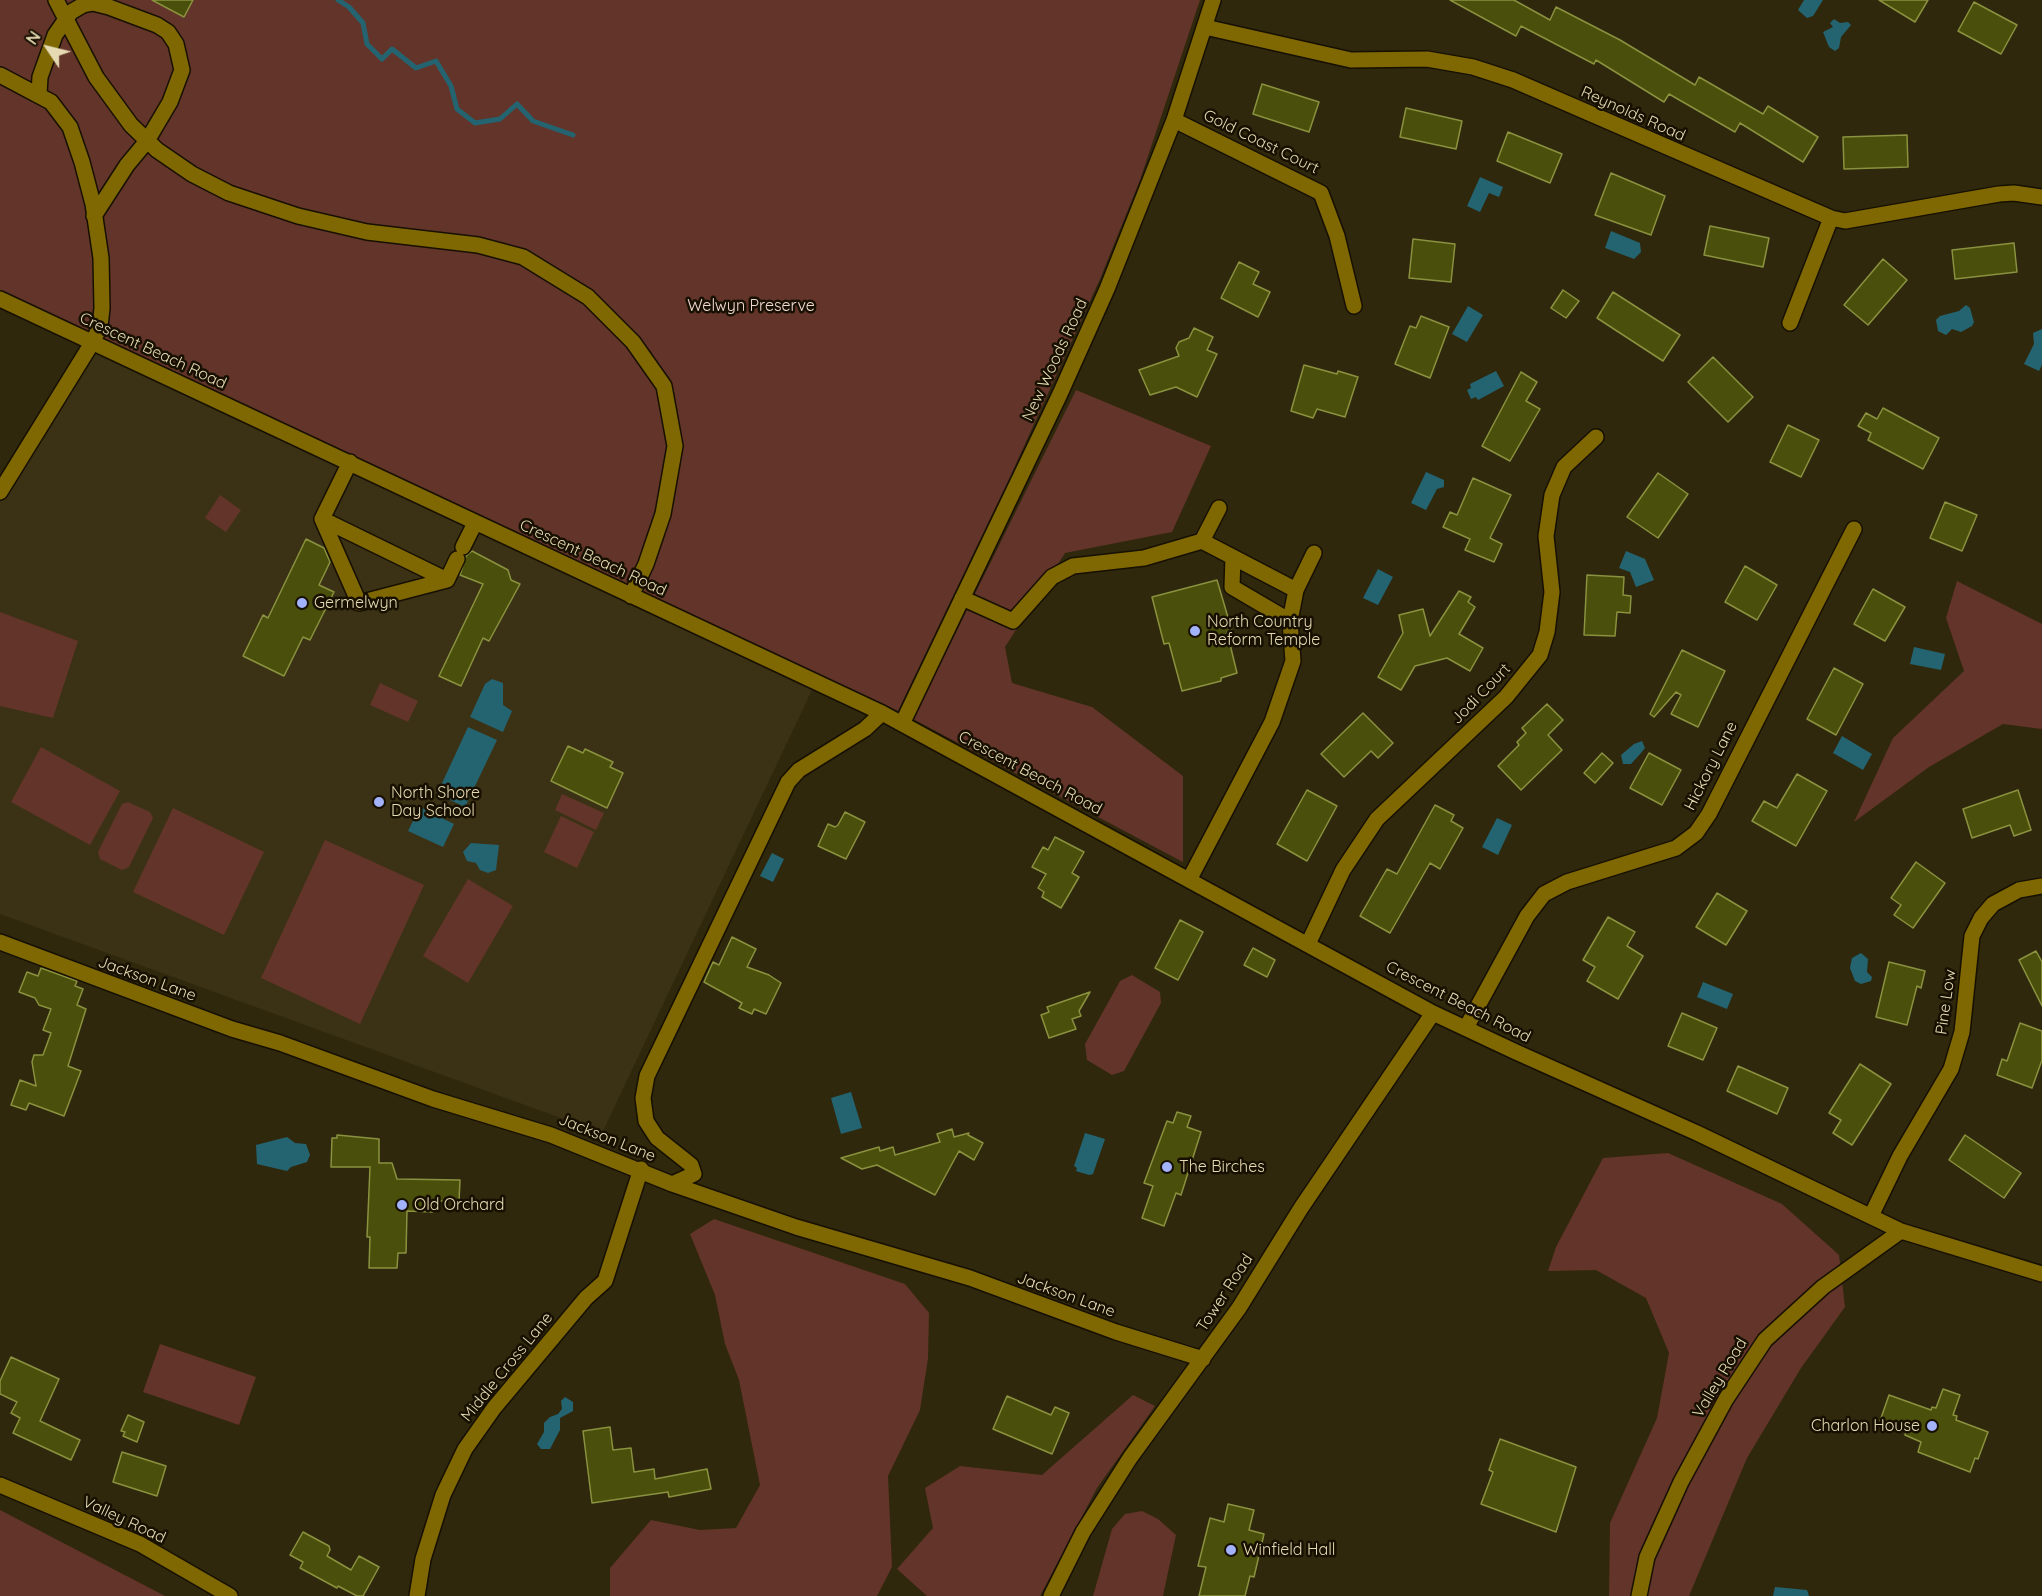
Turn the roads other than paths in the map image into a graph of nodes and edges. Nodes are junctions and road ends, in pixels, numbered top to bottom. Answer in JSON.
{"nodes":[{"id":1,"x":56,"y":0,"type":"edge"},
{"id":2,"x":1213,"y":0,"type":"edge"},
{"id":3,"x":65,"y":19,"type":"junction"},
{"id":4,"x":1205,"y":27,"type":"junction"},
{"id":5,"x":0,"y":75,"type":"edge"},
{"id":6,"x":39,"y":94,"type":"junction"},
{"id":7,"x":1174,"y":120,"type":"junction"},
{"id":8,"x":147,"y":141,"type":"junction"},
{"id":9,"x":2042,"y":197,"type":"edge"},
{"id":10,"x":94,"y":216,"type":"junction"},
{"id":11,"x":1831,"y":218,"type":"junction"},
{"id":12,"x":0,"y":299,"type":"edge"},
{"id":13,"x":1354,"y":306,"type":"dead end"},
{"id":14,"x":1790,"y":323,"type":"dead end"},
{"id":15,"x":92,"y":343,"type":"junction"},
{"id":16,"x":1596,"y":437,"type":"dead end"},
{"id":17,"x":350,"y":462,"type":"junction"},
{"id":18,"x":0,"y":492,"type":"edge"},
{"id":19,"x":1219,"y":507,"type":"dead end"},
{"id":20,"x":322,"y":519,"type":"junction"},
{"id":21,"x":475,"y":523,"type":"junction"},
{"id":22,"x":1854,"y":529,"type":"dead end"},
{"id":23,"x":1202,"y":541,"type":"junction"},
{"id":24,"x":1314,"y":553,"type":"dead end"},
{"id":25,"x":1233,"y":557,"type":"junction"},
{"id":26,"x":447,"y":580,"type":"junction"},
{"id":27,"x":1296,"y":590,"type":"junction"},
{"id":28,"x":631,"y":596,"type":"junction"},
{"id":29,"x":962,"y":598,"type":"junction"},
{"id":30,"x":1290,"y":621,"type":"junction"},
{"id":31,"x":882,"y":713,"type":"junction"},
{"id":32,"x":902,"y":724,"type":"junction"},
{"id":33,"x":1189,"y":880,"type":"junction"},
{"id":34,"x":2042,"y":886,"type":"edge"},
{"id":35,"x":0,"y":942,"type":"edge"},
{"id":36,"x":1308,"y":944,"type":"junction"},
{"id":37,"x":1434,"y":1013,"type":"junction"},
{"id":38,"x":1467,"y":1026,"type":"junction"},
{"id":39,"x":641,"y":1169,"type":"junction"},
{"id":40,"x":672,"y":1184,"type":"junction"},
{"id":41,"x":1871,"y":1216,"type":"junction"},
{"id":42,"x":1901,"y":1231,"type":"junction"},
{"id":43,"x":2042,"y":1274,"type":"edge"},
{"id":44,"x":1203,"y":1359,"type":"junction"},
{"id":45,"x":0,"y":1485,"type":"edge"},
{"id":46,"x":230,"y":1596,"type":"edge"},
{"id":47,"x":417,"y":1596,"type":"edge"},
{"id":48,"x":1052,"y":1596,"type":"edge"},
{"id":49,"x":1639,"y":1596,"type":"edge"}],
"edges":[{"from":1,"to":3,"type":"street"},
{"from":2,"to":4,"type":"street","name":"New Woods Road"},
{"from":3,"to":6,"type":"street"},
{"from":3,"to":8,"type":"street"},
{"from":3,"to":8,"type":"street"},
{"from":4,"to":7,"type":"street","name":"New Woods Road"},
{"from":4,"to":11,"type":"street","name":"Reynolds Road"},
{"from":5,"to":6,"type":"street"},
{"from":6,"to":10,"type":"street"},
{"from":7,"to":13,"type":"street","name":"Gold Coast Court"},
{"from":7,"to":29,"type":"street","name":"New Woods Road"},
{"from":8,"to":10,"type":"street"},
{"from":8,"to":28,"type":"street"},
{"from":9,"to":11,"type":"street","name":"Reynolds Road"},
{"from":10,"to":15,"type":"street"},
{"from":11,"to":14,"type":"street"},
{"from":12,"to":15,"type":"street","name":"Crescent Beach Road"},
{"from":15,"to":17,"type":"street","name":"Crescent Beach Road"},
{"from":15,"to":18,"type":"street"},
{"from":16,"to":36,"type":"street","name":"Jodi Court"},
{"from":17,"to":20,"type":"street"},
{"from":17,"to":21,"type":"street","name":"Crescent Beach Road"},
{"from":19,"to":23,"type":"street"},
{"from":20,"to":26,"type":"street"},
{"from":20,"to":26,"type":"street"},
{"from":21,"to":26,"type":"street"},
{"from":21,"to":28,"type":"street","name":"Crescent Beach Road"},
{"from":22,"to":38,"type":"street","name":"Hickory Lane"},
{"from":23,"to":25,"type":"street"},
{"from":23,"to":29,"type":"street"},
{"from":24,"to":27,"type":"street"},
{"from":25,"to":27,"type":"street"},
{"from":25,"to":30,"type":"street"},
{"from":27,"to":30,"type":"street"},
{"from":28,"to":31,"type":"street","name":"Crescent Beach Road"},
{"from":29,"to":32,"type":"street","name":"New Woods Road"},
{"from":30,"to":33,"type":"street"},
{"from":31,"to":32,"type":"street","name":"Crescent Beach Road"},
{"from":31,"to":40,"type":"street"},
{"from":32,"to":33,"type":"street","name":"Crescent Beach Road"},
{"from":33,"to":36,"type":"street","name":"Crescent Beach Road"},
{"from":34,"to":41,"type":"street","name":"Pine Low"},
{"from":35,"to":39,"type":"street","name":"Jackson Lane"},
{"from":36,"to":37,"type":"street","name":"Crescent Beach Road"},
{"from":37,"to":38,"type":"street","name":"Crescent Beach Road"},
{"from":37,"to":44,"type":"street","name":"Tower Road"},
{"from":38,"to":41,"type":"street","name":"Crescent Beach Road"},
{"from":39,"to":40,"type":"street","name":"Jackson Lane"},
{"from":39,"to":47,"type":"street","name":"Middle Cross Lane"},
{"from":40,"to":44,"type":"street","name":"Jackson Lane"},
{"from":41,"to":42,"type":"street","name":"Crescent Beach Road"},
{"from":42,"to":43,"type":"street","name":"Crescent Beach Road"},
{"from":42,"to":49,"type":"street","name":"Valley Road"},
{"from":44,"to":48,"type":"street","name":"Tower Road"},
{"from":45,"to":46,"type":"street","name":"Valley Road"}]}
